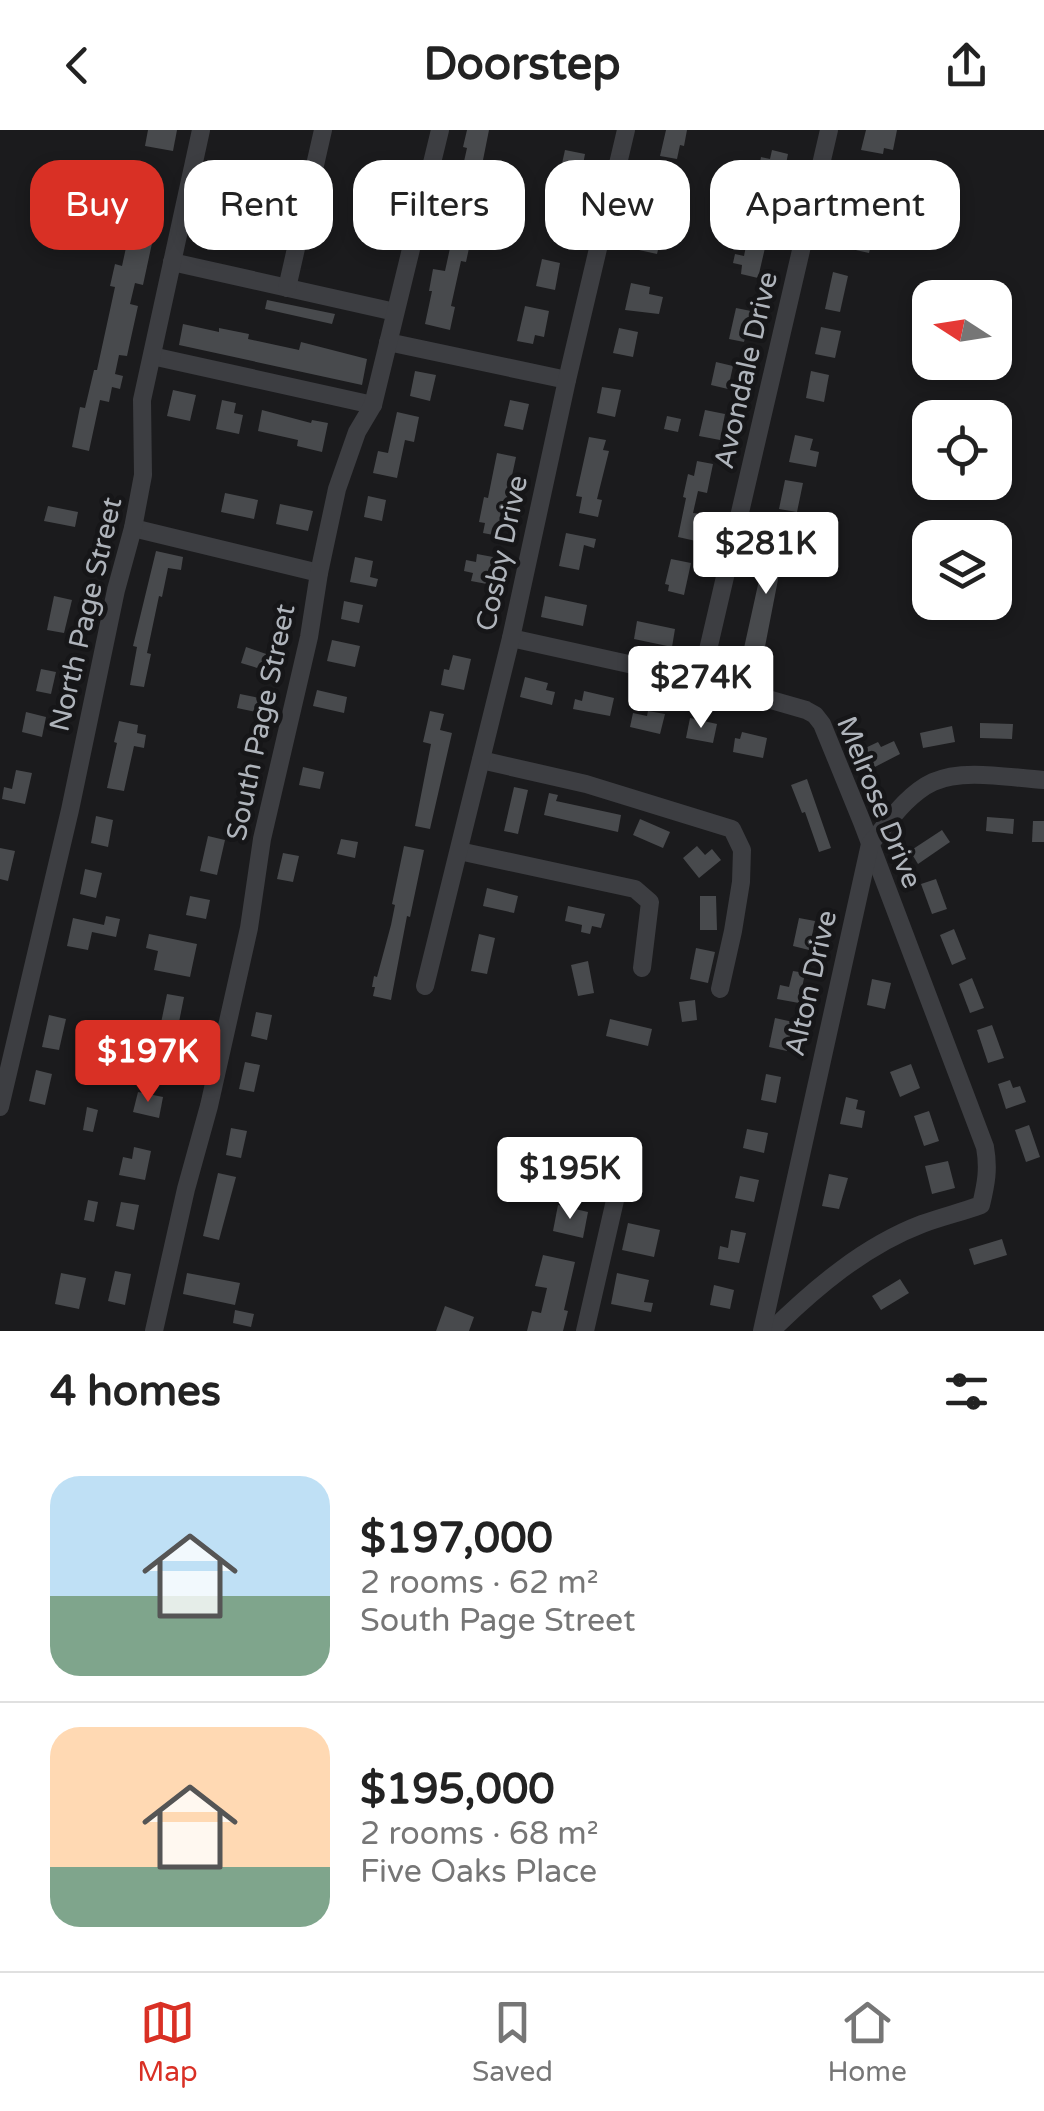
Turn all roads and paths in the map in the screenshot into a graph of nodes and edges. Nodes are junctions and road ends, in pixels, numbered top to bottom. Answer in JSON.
{"nodes":[{"id":1,"x":201,"y":130,"type":"edge"},
{"id":2,"x":323,"y":130,"type":"edge"},
{"id":3,"x":440,"y":130,"type":"edge"},
{"id":4,"x":626,"y":130,"type":"edge"},
{"id":5,"x":828,"y":130,"type":"edge"},
{"id":6,"x":172,"y":262,"type":"junction"},
{"id":7,"x":287,"y":288,"type":"junction"},
{"id":8,"x":396,"y":312,"type":"junction"},
{"id":9,"x":388,"y":342,"type":"junction"},
{"id":10,"x":152,"y":356,"type":"junction"},
{"id":11,"x":567,"y":380,"type":"junction"},
{"id":12,"x":372,"y":406,"type":"junction"},
{"id":13,"x":134,"y":528,"type":"junction"},
{"id":14,"x":319,"y":574,"type":"junction"},
{"id":15,"x":511,"y":638,"type":"junction"},
{"id":16,"x":701,"y":680,"type":"junction"},
{"id":17,"x":481,"y":760,"type":"junction"},
{"id":18,"x":1044,"y":780,"type":"edge"},
{"id":19,"x":870,"y":844,"type":"junction"},
{"id":20,"x":458,"y":851,"type":"junction"},
{"id":21,"x":642,"y":968,"type":"dead end"},
{"id":22,"x":426,"y":986,"type":"dead end"},
{"id":23,"x":720,"y":989,"type":"dead end"},
{"id":24,"x":0,"y":1106,"type":"edge"},
{"id":25,"x":619,"y":1183,"type":"dead end"},
{"id":26,"x":773,"y":1329,"type":"edge"},
{"id":27,"x":154,"y":1331,"type":"edge"},
{"id":28,"x":586,"y":1331,"type":"edge"}],
"edges":[{"from":1,"to":6,"type":"street","name":"North Page Street"},
{"from":2,"to":7,"type":"street"},
{"from":3,"to":8,"type":"street","name":"South Page Street"},
{"from":4,"to":11,"type":"street","name":"Cosby Drive"},
{"from":5,"to":16,"type":"street","name":"Avondale Drive"},
{"from":6,"to":7,"type":"street"},
{"from":6,"to":10,"type":"street","name":"North Page Street"},
{"from":7,"to":8,"type":"street"},
{"from":8,"to":9,"type":"street","name":"South Page Street"},
{"from":9,"to":11,"type":"street"},
{"from":9,"to":12,"type":"street","name":"South Page Street"},
{"from":10,"to":12,"type":"street"},
{"from":10,"to":13,"type":"street","name":"North Page Street"},
{"from":11,"to":15,"type":"street","name":"Cosby Drive"},
{"from":12,"to":14,"type":"street","name":"South Page Street"},
{"from":13,"to":14,"type":"street"},
{"from":13,"to":24,"type":"street","name":"North Page Street"},
{"from":14,"to":27,"type":"street","name":"South Page Street"},
{"from":15,"to":16,"type":"street","name":"Melrose Drive"},
{"from":15,"to":17,"type":"street","name":"Cosby Drive"},
{"from":16,"to":19,"type":"street","name":"Melrose Drive"},
{"from":17,"to":20,"type":"street","name":"Cosby Drive"},
{"from":17,"to":23,"type":"street"},
{"from":18,"to":19,"type":"street","name":"Alton Drive"},
{"from":19,"to":26,"type":"street","name":"Alton Drive"},
{"from":19,"to":26,"type":"street","name":"Melrose Drive"},
{"from":20,"to":21,"type":"street"},
{"from":20,"to":22,"type":"street","name":"Cosby Drive"},
{"from":25,"to":28,"type":"street"}]}
